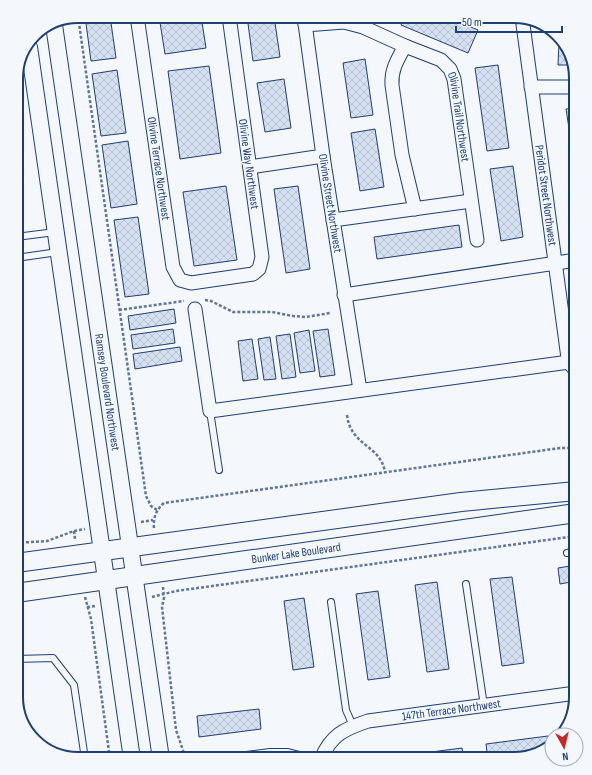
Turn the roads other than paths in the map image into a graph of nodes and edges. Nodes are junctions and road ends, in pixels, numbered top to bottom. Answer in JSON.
{"nodes":[{"id":1,"x":138,"y":23,"type":"edge"},
{"id":2,"x":230,"y":23,"type":"edge"},
{"id":3,"x":304,"y":23,"type":"edge"},
{"id":4,"x":348,"y":23,"type":"edge"},
{"id":5,"x":523,"y":24,"type":"edge"},
{"id":6,"x":54,"y":28,"type":"edge"},
{"id":7,"x":405,"y":46,"type":"junction"},
{"id":8,"x":30,"y":52,"type":"edge"},
{"id":9,"x":531,"y":87,"type":"junction"},
{"id":10,"x":569,"y":87,"type":"edge"},
{"id":11,"x":322,"y":156,"type":"junction"},
{"id":12,"x":250,"y":167,"type":"junction"},
{"id":13,"x":471,"y":201,"type":"junction"},
{"id":14,"x":415,"y":209,"type":"junction"},
{"id":15,"x":332,"y":220,"type":"junction"},
{"id":16,"x":56,"y":232,"type":"junction"},
{"id":17,"x":23,"y":236,"type":"edge"},
{"id":18,"x":477,"y":240,"type":"dead end"},
{"id":19,"x":58,"y":252,"type":"junction"},
{"id":20,"x":23,"y":257,"type":"edge"},
{"id":21,"x":569,"y":261,"type":"edge"},
{"id":22,"x":555,"y":263,"type":"junction"},
{"id":23,"x":218,"y":280,"type":"joint"},
{"id":24,"x":344,"y":295,"type":"junction"},
{"id":25,"x":194,"y":303,"type":"road end"},
{"id":26,"x":569,"y":343,"type":"edge"},
{"id":27,"x":569,"y":366,"type":"edge"},
{"id":28,"x":360,"y":390,"type":"junction"},
{"id":29,"x":210,"y":411,"type":"junction"},
{"id":30,"x":219,"y":470,"type":"dead end"},
{"id":31,"x":569,"y":492,"type":"edge"},
{"id":32,"x":569,"y":514,"type":"edge"},
{"id":33,"x":130,"y":547,"type":"junction"},
{"id":34,"x":102,"y":551,"type":"junction"},
{"id":35,"x":23,"y":562,"type":"edge"},
{"id":36,"x":134,"y":576,"type":"junction"},
{"id":37,"x":106,"y":580,"type":"junction"},
{"id":38,"x":466,"y":584,"type":"dead end"},
{"id":39,"x":23,"y":592,"type":"edge"},
{"id":40,"x":331,"y":602,"type":"dead end"},
{"id":41,"x":23,"y":659,"type":"edge"},
{"id":42,"x":569,"y":694,"type":"edge"},
{"id":43,"x":484,"y":706,"type":"junction"},
{"id":44,"x":353,"y":726,"type":"junction"},
{"id":45,"x":85,"y":752,"type":"edge"},
{"id":46,"x":131,"y":752,"type":"edge"},
{"id":47,"x":160,"y":752,"type":"edge"},
{"id":48,"x":270,"y":752,"type":"edge"},
{"id":49,"x":287,"y":752,"type":"edge"},
{"id":50,"x":325,"y":752,"type":"edge"}],
"edges":[{"from":1,"to":23,"type":"street","name":"Olivine Terrace Northwest"},
{"from":2,"to":12,"type":"street","name":"Olivine Way Northwest"},
{"from":3,"to":11,"type":"street","name":"Olivine Street Northwest"},
{"from":4,"to":7,"type":"street","name":"Olivine Trail Northwest"},
{"from":5,"to":9,"type":"street","name":"Peridot Street Northwest"},
{"from":6,"to":33,"type":"street","name":"Ramsey Boulevard Northwest"},
{"from":7,"to":13,"type":"street","name":"Olivine Trail Northwest"},
{"from":7,"to":14,"type":"street"},
{"from":8,"to":16,"type":"street"},
{"from":9,"to":10,"type":"street"},
{"from":9,"to":22,"type":"street","name":"Peridot Street Northwest"},
{"from":11,"to":12,"type":"street"},
{"from":11,"to":15,"type":"street","name":"Olivine Street Northwest"},
{"from":12,"to":23,"type":"street","name":"Olivine Way Northwest"},
{"from":13,"to":14,"type":"street"},
{"from":13,"to":18,"type":"street","name":"Olivine Trail Northwest"},
{"from":14,"to":15,"type":"street"},
{"from":15,"to":24,"type":"street","name":"Olivine Street Northwest"},
{"from":16,"to":17,"type":"lane"},
{"from":16,"to":19,"type":"street"},
{"from":19,"to":20,"type":"lane"},
{"from":19,"to":34,"type":"street"},
{"from":21,"to":22,"type":"street"},
{"from":22,"to":24,"type":"street"},
{"from":22,"to":26,"type":"street","name":"Peridot Street Northwest"},
{"from":24,"to":28,"type":"street","name":"Olivine Street Northwest"},
{"from":25,"to":29,"type":"street"},
{"from":27,"to":28,"type":"street"},
{"from":28,"to":29,"type":"street"},
{"from":29,"to":30,"type":"lane"},
{"from":31,"to":33,"type":"main road"},
{"from":32,"to":36,"type":"main road","name":"Bunker Lake Boulevard"},
{"from":33,"to":34,"type":"main road"},
{"from":33,"to":36,"type":"street","name":"Ramsey Boulevard Northwest"},
{"from":34,"to":35,"type":"main road"},
{"from":34,"to":37,"type":"street"},
{"from":36,"to":37,"type":"main road","name":"Bunker Lake Boulevard"},
{"from":36,"to":47,"type":"street","name":"Ramsey Boulevard Northwest"},
{"from":37,"to":39,"type":"main road","name":"Bunker Lake Boulevard"},
{"from":37,"to":46,"type":"street"},
{"from":38,"to":43,"type":"lane"},
{"from":40,"to":44,"type":"lane"},
{"from":41,"to":45,"type":"lane"},
{"from":42,"to":43,"type":"street","name":"147th Terrace Northwest"},
{"from":43,"to":44,"type":"street","name":"147th Terrace Northwest"},
{"from":44,"to":50,"type":"street","name":"147th Terrace Northwest"},
{"from":48,"to":49,"type":"lane"}]}
